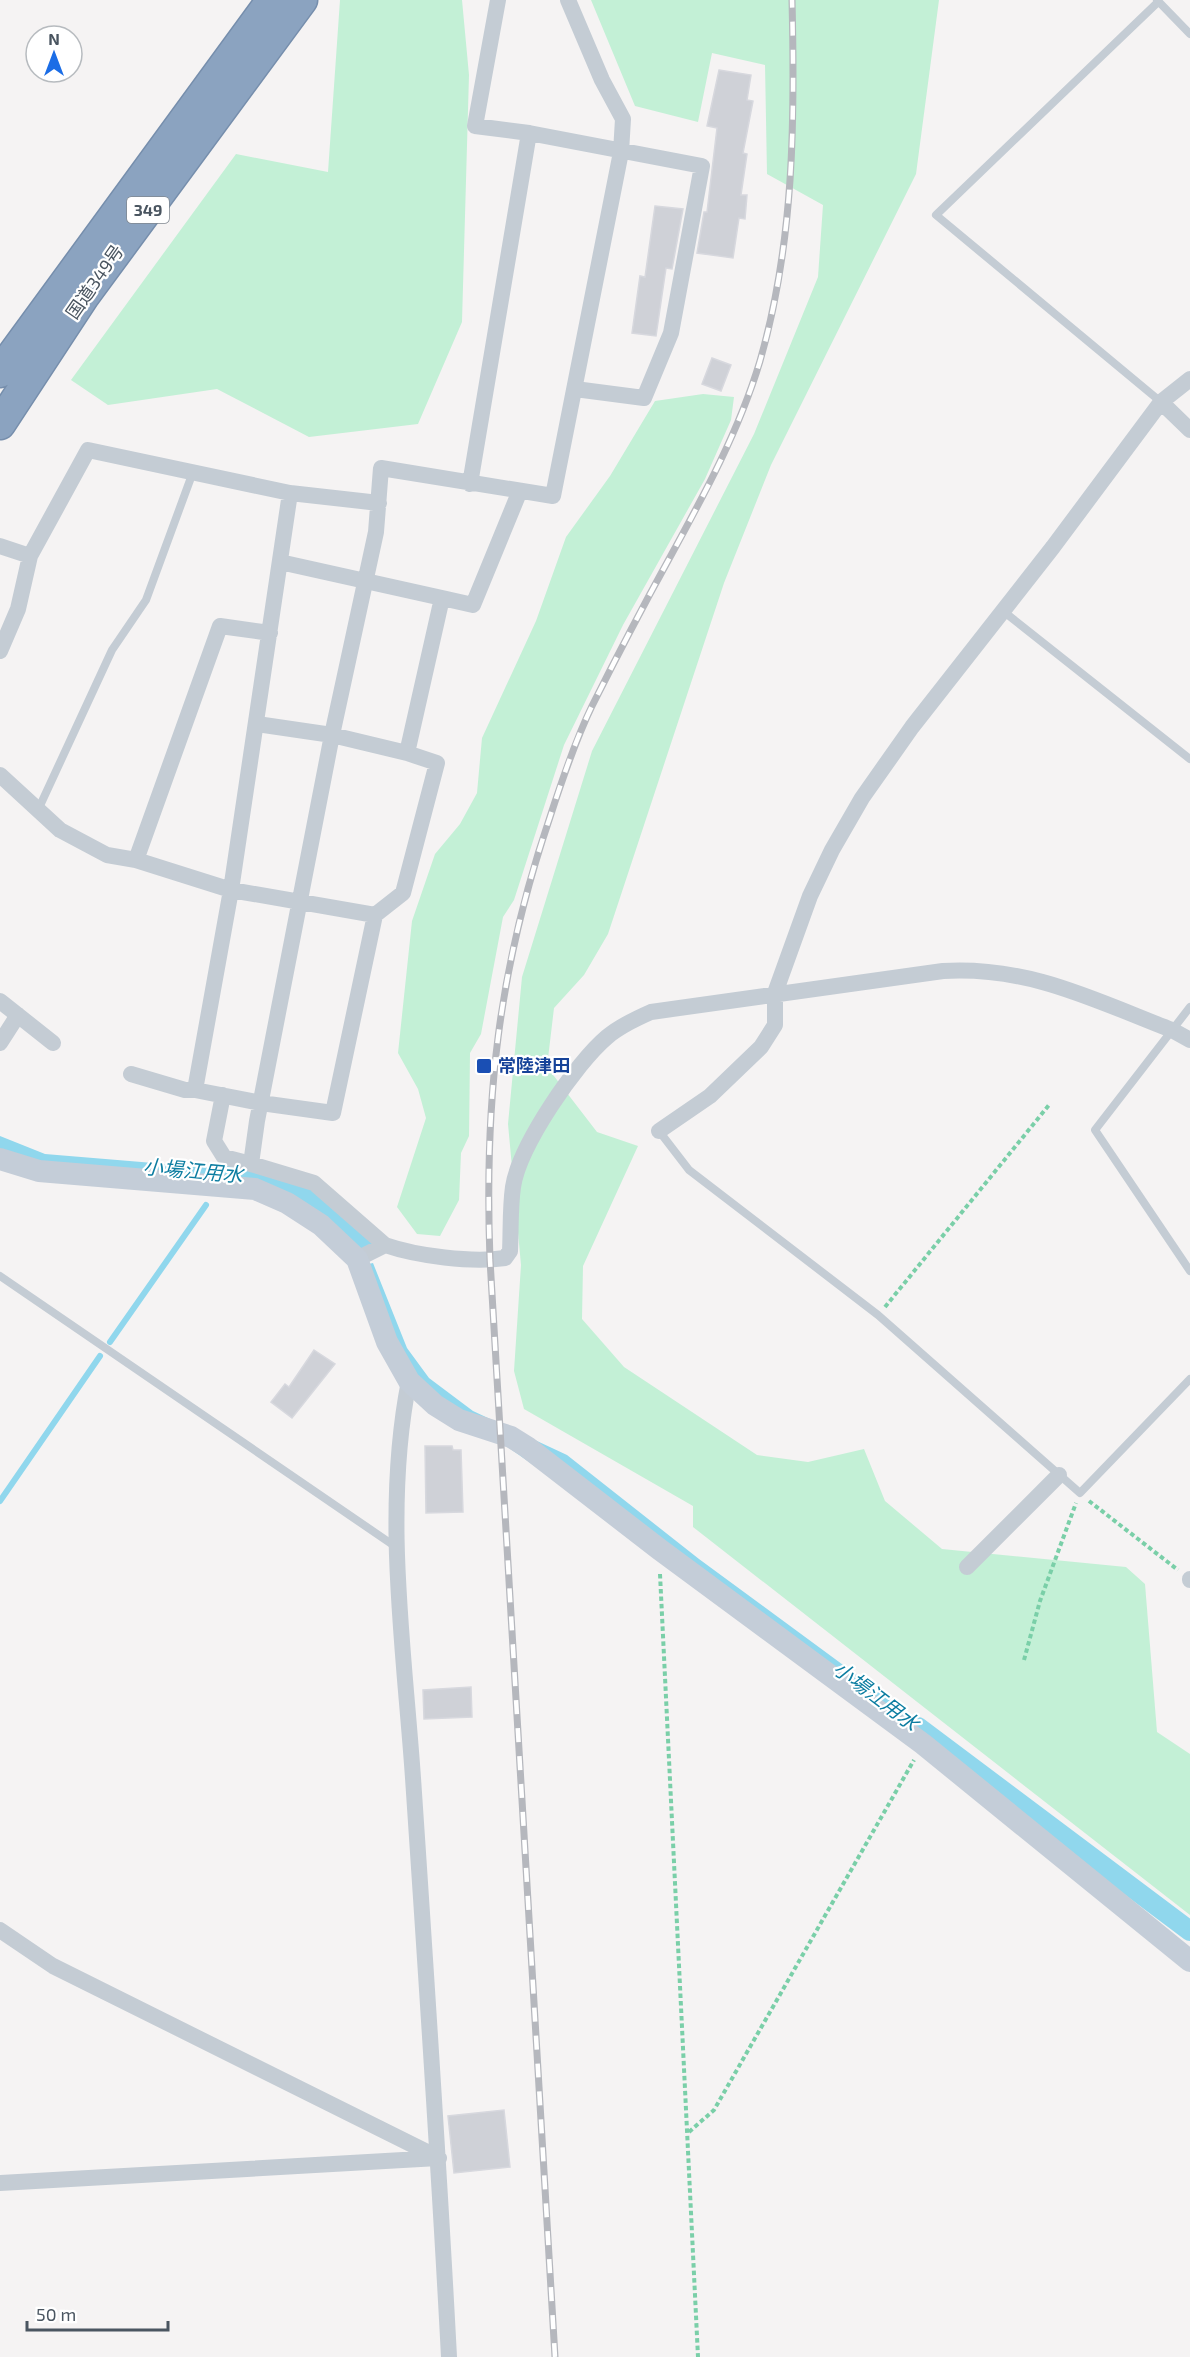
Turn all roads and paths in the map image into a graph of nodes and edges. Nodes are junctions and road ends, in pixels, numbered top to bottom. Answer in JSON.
{"nodes":[{"id":1,"x":272,"y":0,"type":"edge"},
{"id":2,"x":302,"y":0,"type":"edge"},
{"id":3,"x":498,"y":0,"type":"edge"},
{"id":4,"x":568,"y":0,"type":"edge"},
{"id":5,"x":1158,"y":1,"type":"edge"},
{"id":6,"x":1190,"y":34,"type":"edge"},
{"id":7,"x":529,"y":133,"type":"junction"},
{"id":8,"x":621,"y":152,"type":"junction"},
{"id":9,"x":0,"y":372,"type":"edge"},
{"id":10,"x":1190,"y":379,"type":"edge"},
{"id":11,"x":575,"y":389,"type":"junction"},
{"id":12,"x":1161,"y":402,"type":"junction"},
{"id":13,"x":0,"y":424,"type":"edge"},
{"id":14,"x":1190,"y":430,"type":"edge"},
{"id":15,"x":193,"y":472,"type":"junction"},
{"id":16,"x":470,"y":484,"type":"junction"},
{"id":17,"x":519,"y":493,"type":"junction"},
{"id":18,"x":290,"y":494,"type":"junction"},
{"id":19,"x":379,"y":503,"type":"junction"},
{"id":20,"x":0,"y":546,"type":"edge"},
{"id":21,"x":30,"y":556,"type":"junction"},
{"id":22,"x":280,"y":562,"type":"junction"},
{"id":23,"x":366,"y":580,"type":"junction"},
{"id":24,"x":442,"y":598,"type":"junction"},
{"id":25,"x":1003,"y":611,"type":"junction"},
{"id":26,"x":270,"y":633,"type":"junction"},
{"id":27,"x":0,"y":651,"type":"edge"},
{"id":28,"x":257,"y":724,"type":"junction"},
{"id":29,"x":332,"y":735,"type":"junction"},
{"id":30,"x":406,"y":753,"type":"junction"},
{"id":31,"x":1190,"y":759,"type":"edge"},
{"id":32,"x":0,"y":775,"type":"edge"},
{"id":33,"x":38,"y":810,"type":"junction"},
{"id":34,"x":136,"y":860,"type":"junction"},
{"id":35,"x":231,"y":890,"type":"junction"},
{"id":36,"x":301,"y":902,"type":"junction"},
{"id":37,"x":375,"y":915,"type":"junction"},
{"id":38,"x":775,"y":993,"type":"junction"},
{"id":39,"x":0,"y":1001,"type":"edge"},
{"id":40,"x":1190,"y":1006,"type":"edge"},
{"id":41,"x":18,"y":1015,"type":"junction"},
{"id":42,"x":1172,"y":1030,"type":"junction"},
{"id":43,"x":1190,"y":1040,"type":"edge"},
{"id":44,"x":0,"y":1043,"type":"edge"},
{"id":45,"x":53,"y":1043,"type":"dead end"},
{"id":46,"x":131,"y":1074,"type":"dead end"},
{"id":47,"x":195,"y":1090,"type":"junction"},
{"id":48,"x":223,"y":1095,"type":"junction"},
{"id":49,"x":261,"y":1104,"type":"junction"},
{"id":50,"x":1049,"y":1105,"type":"dead end"},
{"id":51,"x":658,"y":1131,"type":"joint"},
{"id":52,"x":0,"y":1159,"type":"edge"},
{"id":53,"x":251,"y":1164,"type":"junction"},
{"id":54,"x":385,"y":1245,"type":"junction"},
{"id":55,"x":357,"y":1259,"type":"junction"},
{"id":56,"x":1190,"y":1271,"type":"edge"},
{"id":57,"x":0,"y":1276,"type":"edge"},
{"id":58,"x":878,"y":1316,"type":"junction"},
{"id":59,"x":1190,"y":1379,"type":"edge"},
{"id":60,"x":409,"y":1381,"type":"junction"},
{"id":61,"x":1059,"y":1475,"type":"junction"},
{"id":62,"x":1080,"y":1493,"type":"junction"},
{"id":63,"x":397,"y":1548,"type":"junction"},
{"id":64,"x":659,"y":1550,"type":"junction"},
{"id":65,"x":967,"y":1567,"type":"dead end"},
{"id":66,"x":1190,"y":1579,"type":"edge"},
{"id":67,"x":1024,"y":1660,"type":"dead end"},
{"id":68,"x":923,"y":1744,"type":"junction"},
{"id":69,"x":0,"y":1930,"type":"edge"},
{"id":70,"x":1190,"y":1961,"type":"edge"},
{"id":71,"x":688,"y":2132,"type":"junction"},
{"id":72,"x":404,"y":2140,"type":"junction"},
{"id":73,"x":439,"y":2158,"type":"junction"},
{"id":74,"x":404,"y":2159,"type":"junction"},
{"id":75,"x":0,"y":2183,"type":"edge"},
{"id":76,"x":449,"y":2357,"type":"edge"},
{"id":77,"x":698,"y":2357,"type":"edge"}],
"edges":[{"from":1,"to":9,"type":"highway","name":"国道349号","number":"349"},
{"from":2,"to":13,"type":"highway","name":"国道349号","number":"349"},
{"from":3,"to":7,"type":"street"},
{"from":4,"to":8,"type":"street"},
{"from":5,"to":6,"type":"lane"},
{"from":5,"to":12,"type":"lane"},
{"from":7,"to":8,"type":"street"},
{"from":7,"to":16,"type":"street"},
{"from":8,"to":11,"type":"street"},
{"from":8,"to":11,"type":"street"},
{"from":10,"to":12,"type":"street"},
{"from":11,"to":17,"type":"street"},
{"from":12,"to":14,"type":"street"},
{"from":12,"to":25,"type":"street"},
{"from":15,"to":18,"type":"street"},
{"from":15,"to":21,"type":"street"},
{"from":15,"to":33,"type":"lane"},
{"from":16,"to":17,"type":"street"},
{"from":16,"to":19,"type":"street"},
{"from":17,"to":24,"type":"street"},
{"from":18,"to":19,"type":"street"},
{"from":18,"to":22,"type":"street"},
{"from":19,"to":23,"type":"street"},
{"from":20,"to":21,"type":"street"},
{"from":21,"to":27,"type":"street"},
{"from":22,"to":23,"type":"street"},
{"from":22,"to":26,"type":"street"},
{"from":23,"to":24,"type":"street"},
{"from":23,"to":29,"type":"street"},
{"from":24,"to":30,"type":"street"},
{"from":25,"to":31,"type":"lane"},
{"from":25,"to":38,"type":"street"},
{"from":26,"to":28,"type":"street"},
{"from":26,"to":34,"type":"street"},
{"from":28,"to":29,"type":"street"},
{"from":28,"to":35,"type":"street"},
{"from":29,"to":30,"type":"street"},
{"from":29,"to":36,"type":"street"},
{"from":30,"to":37,"type":"street"},
{"from":32,"to":33,"type":"street"},
{"from":33,"to":34,"type":"street"},
{"from":34,"to":35,"type":"street"},
{"from":35,"to":36,"type":"street"},
{"from":35,"to":47,"type":"street"},
{"from":36,"to":37,"type":"street"},
{"from":36,"to":49,"type":"street"},
{"from":37,"to":49,"type":"street"},
{"from":38,"to":42,"type":"street"},
{"from":38,"to":51,"type":"street"},
{"from":38,"to":54,"type":"street"},
{"from":39,"to":41,"type":"street"},
{"from":40,"to":42,"type":"lane"},
{"from":41,"to":44,"type":"street"},
{"from":41,"to":45,"type":"street"},
{"from":42,"to":43,"type":"street"},
{"from":42,"to":56,"type":"lane"},
{"from":46,"to":47,"type":"street"},
{"from":47,"to":48,"type":"street"},
{"from":48,"to":49,"type":"street"},
{"from":48,"to":53,"type":"street"},
{"from":49,"to":53,"type":"street"},
{"from":50,"to":58,"type":"path"},
{"from":51,"to":58,"type":"lane"},
{"from":52,"to":55,"type":"street"},
{"from":53,"to":54,"type":"street"},
{"from":54,"to":55,"type":"street"},
{"from":55,"to":60,"type":"street"},
{"from":57,"to":63,"type":"lane"},
{"from":58,"to":61,"type":"lane"},
{"from":59,"to":62,"type":"lane"},
{"from":60,"to":63,"type":"street"},
{"from":60,"to":64,"type":"street"},
{"from":61,"to":62,"type":"lane"},
{"from":61,"to":65,"type":"street"},
{"from":62,"to":66,"type":"path"},
{"from":62,"to":67,"type":"path"},
{"from":63,"to":73,"type":"street"},
{"from":64,"to":68,"type":"street"},
{"from":64,"to":71,"type":"path"},
{"from":68,"to":70,"type":"street"},
{"from":68,"to":71,"type":"path"},
{"from":69,"to":72,"type":"street"},
{"from":71,"to":77,"type":"path"},
{"from":72,"to":73,"type":"street"},
{"from":72,"to":74,"type":"street"},
{"from":73,"to":74,"type":"street"},
{"from":73,"to":76,"type":"street"},
{"from":74,"to":75,"type":"street"}]}
